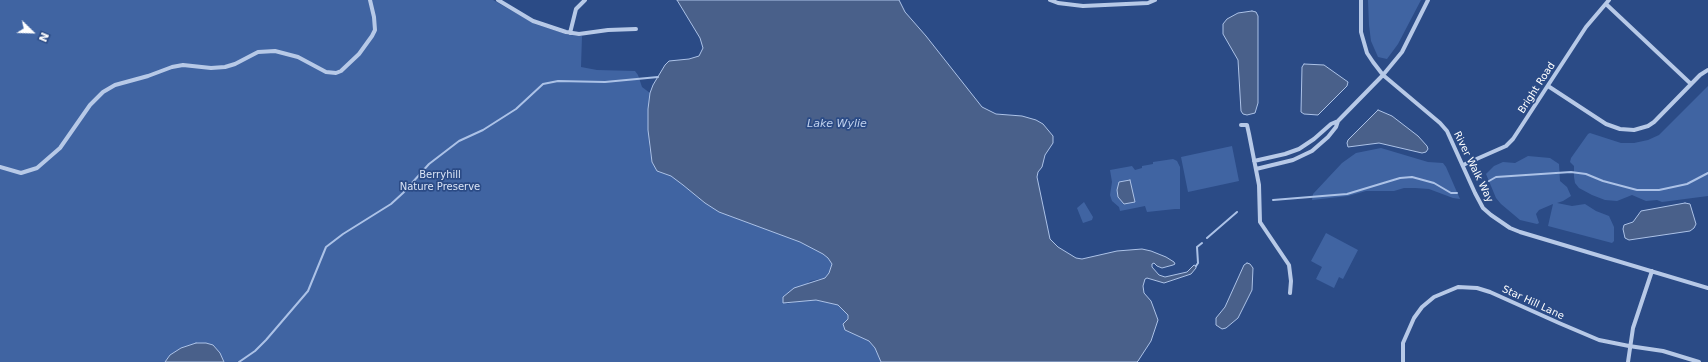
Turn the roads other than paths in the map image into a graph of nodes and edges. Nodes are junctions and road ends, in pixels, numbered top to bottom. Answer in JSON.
{"nodes":[{"id":1,"x":370,"y":0,"type":"edge"},
{"id":2,"x":498,"y":0,"type":"edge"},
{"id":3,"x":585,"y":0,"type":"edge"},
{"id":4,"x":1050,"y":0,"type":"edge"},
{"id":5,"x":1155,"y":0,"type":"edge"},
{"id":6,"x":1360,"y":0,"type":"edge"},
{"id":7,"x":1428,"y":0,"type":"edge"},
{"id":8,"x":1607,"y":2,"type":"edge"},
{"id":9,"x":636,"y":29,"type":"dead end"},
{"id":10,"x":570,"y":33,"type":"junction"},
{"id":11,"x":1708,"y":70,"type":"edge"},
{"id":12,"x":1383,"y":75,"type":"junction"},
{"id":13,"x":1691,"y":84,"type":"junction"},
{"id":14,"x":1548,"y":86,"type":"junction"},
{"id":15,"x":1338,"y":121,"type":"junction"},
{"id":16,"x":1241,"y":125,"type":"dead end"},
{"id":17,"x":1254,"y":161,"type":"junction"},
{"id":18,"x":1463,"y":165,"type":"junction"},
{"id":19,"x":0,"y":167,"type":"edge"},
{"id":20,"x":1256,"y":168,"type":"junction"},
{"id":21,"x":1652,"y":271,"type":"junction"},
{"id":22,"x":1708,"y":288,"type":"edge"},
{"id":23,"x":1290,"y":293,"type":"dead end"},
{"id":24,"x":1629,"y":346,"type":"junction"},
{"id":25,"x":1404,"y":362,"type":"edge"},
{"id":26,"x":1628,"y":362,"type":"edge"},
{"id":27,"x":1699,"y":362,"type":"edge"}],
"edges":[{"from":1,"to":19,"type":"street"},
{"from":2,"to":10,"type":"street"},
{"from":3,"to":10,"type":"street"},
{"from":4,"to":5,"type":"street"},
{"from":6,"to":12,"type":"street","name":"River Walk Way"},
{"from":7,"to":12,"type":"street"},
{"from":8,"to":13,"type":"street"},
{"from":8,"to":14,"type":"street","name":"Bright Road"},
{"from":9,"to":10,"type":"street"},
{"from":11,"to":13,"type":"street"},
{"from":12,"to":15,"type":"street"},
{"from":12,"to":18,"type":"street","name":"River Walk Way"},
{"from":13,"to":14,"type":"street"},
{"from":14,"to":18,"type":"street","name":"Bright Road"},
{"from":15,"to":17,"type":"street"},
{"from":15,"to":20,"type":"street"},
{"from":16,"to":17,"type":"street"},
{"from":17,"to":20,"type":"street"},
{"from":18,"to":21,"type":"street","name":"River Walk Way"},
{"from":20,"to":23,"type":"street"},
{"from":21,"to":22,"type":"street","name":"River Walk Way"},
{"from":21,"to":24,"type":"street"},
{"from":24,"to":25,"type":"street","name":"Star Hill Lane"},
{"from":24,"to":26,"type":"street"},
{"from":24,"to":27,"type":"street","name":"Star Hill Lane"}]}
